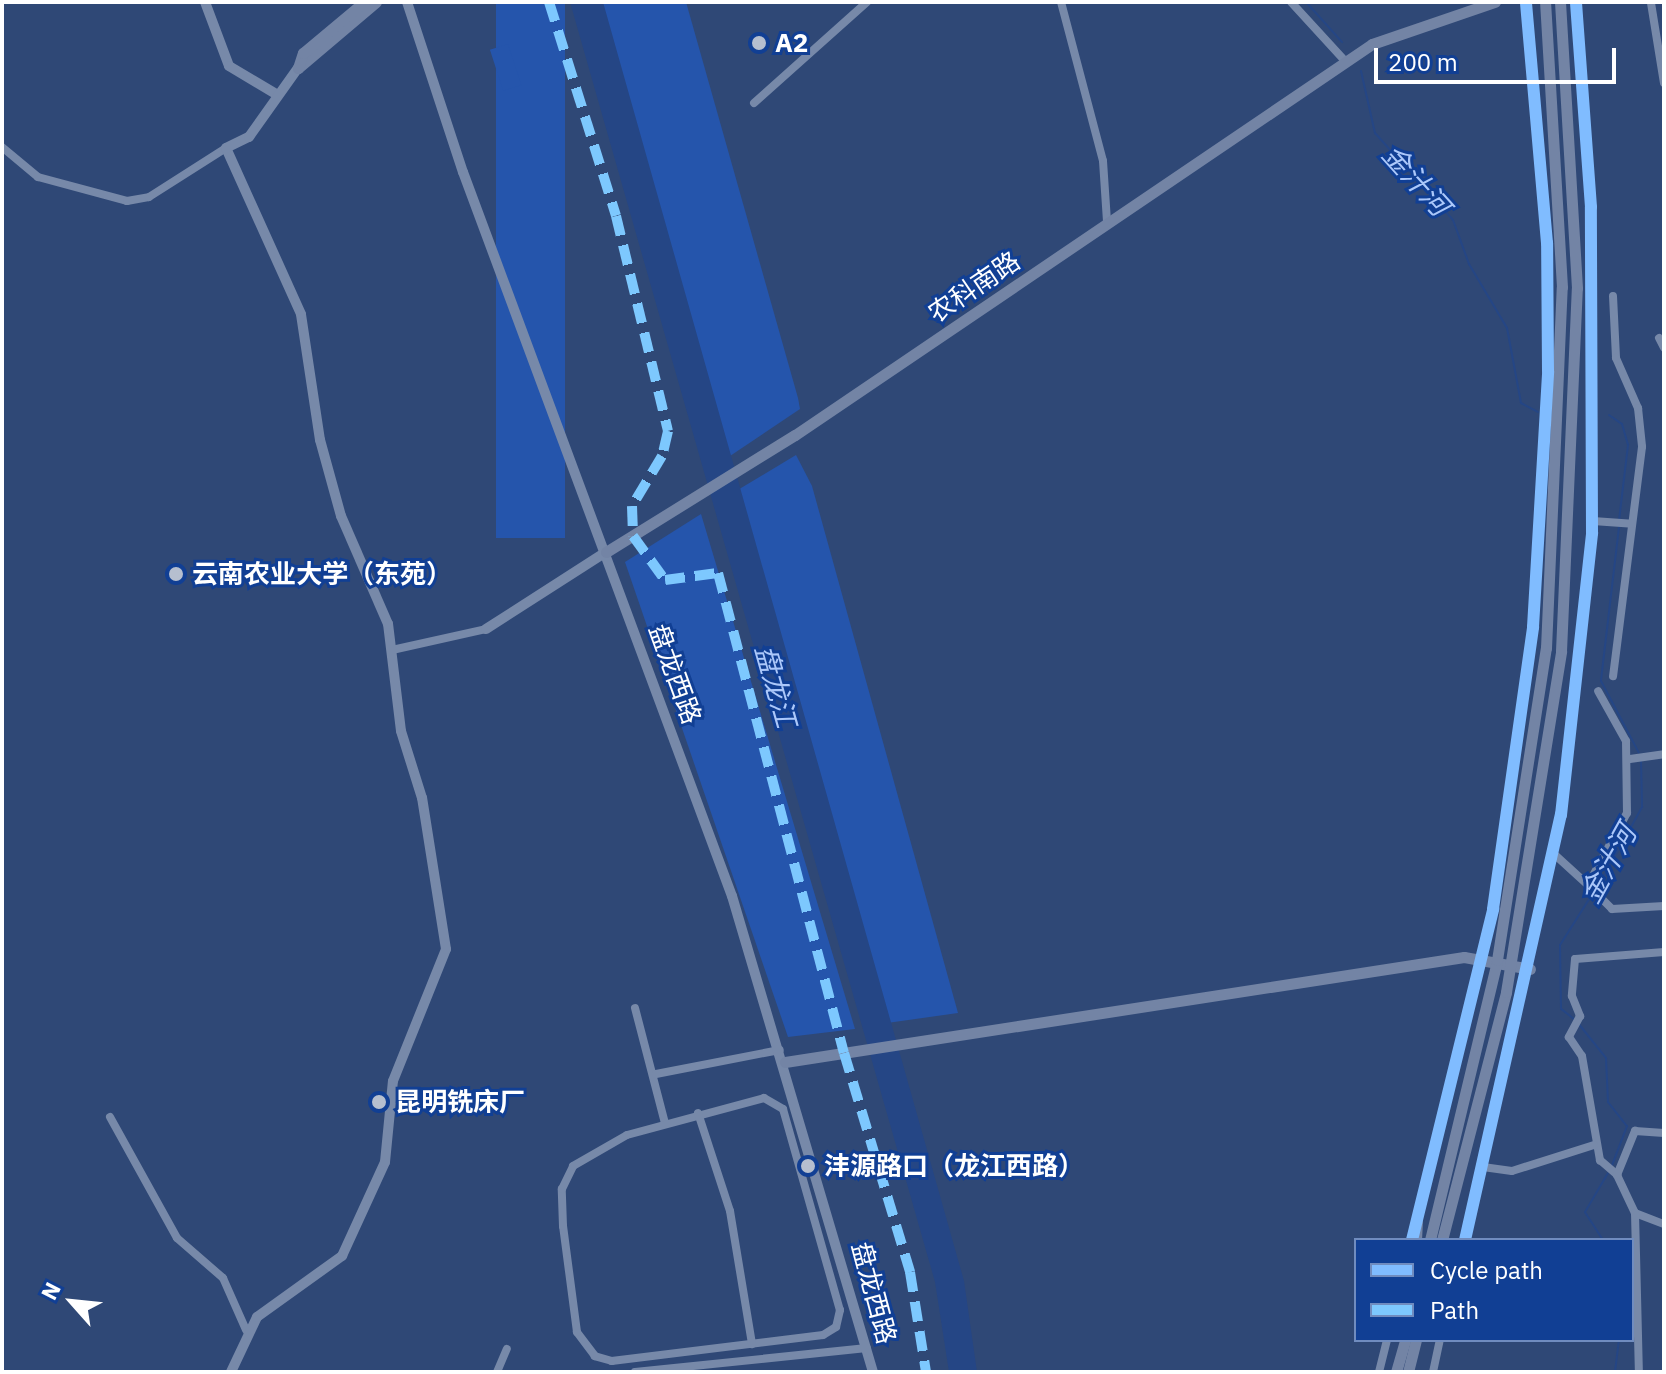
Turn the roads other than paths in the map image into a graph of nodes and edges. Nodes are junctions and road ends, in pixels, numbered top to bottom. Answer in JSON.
{"nodes":[{"id":1,"x":205,"y":2,"type":"edge"},
{"id":2,"x":365,"y":2,"type":"edge"},
{"id":3,"x":376,"y":2,"type":"edge"},
{"id":4,"x":407,"y":2,"type":"edge"},
{"id":5,"x":867,"y":2,"type":"edge"},
{"id":6,"x":1061,"y":2,"type":"edge"},
{"id":7,"x":1291,"y":2,"type":"edge"},
{"id":8,"x":1495,"y":2,"type":"edge"},
{"id":9,"x":1526,"y":2,"type":"edge"},
{"id":10,"x":1545,"y":2,"type":"edge"},
{"id":11,"x":1560,"y":2,"type":"edge"},
{"id":12,"x":1576,"y":2,"type":"edge"},
{"id":13,"x":1651,"y":3,"type":"edge"},
{"id":14,"x":1345,"y":61,"type":"junction"},
{"id":15,"x":298,"y":68,"type":"junction"},
{"id":16,"x":1664,"y":83,"type":"edge"},
{"id":17,"x":276,"y":94,"type":"junction"},
{"id":18,"x":754,"y":103,"type":"dead end"},
{"id":19,"x":2,"y":147,"type":"edge"},
{"id":20,"x":226,"y":148,"type":"junction"},
{"id":21,"x":1107,"y":222,"type":"junction"},
{"id":22,"x":1613,"y":296,"type":"dead end"},
{"id":23,"x":1659,"y":338,"type":"dead end"},
{"id":24,"x":1664,"y":348,"type":"edge"},
{"id":25,"x":1593,"y":521,"type":"junction"},
{"id":26,"x":1628,"y":524,"type":"junction"},
{"id":27,"x":606,"y":552,"type":"junction"},
{"id":28,"x":486,"y":629,"type":"joint"},
{"id":29,"x":392,"y":650,"type":"junction"},
{"id":30,"x":1613,"y":676,"type":"dead end"},
{"id":31,"x":1598,"y":691,"type":"dead end"},
{"id":32,"x":1664,"y":754,"type":"edge"},
{"id":33,"x":1630,"y":759,"type":"junction"},
{"id":34,"x":1554,"y":854,"type":"junction"},
{"id":35,"x":1588,"y":885,"type":"junction"},
{"id":36,"x":1664,"y":906,"type":"edge"},
{"id":37,"x":1664,"y":952,"type":"edge"},
{"id":38,"x":1482,"y":956,"type":"junction"},
{"id":39,"x":1497,"y":960,"type":"junction"},
{"id":40,"x":1511,"y":963,"type":"junction"},
{"id":41,"x":1530,"y":969,"type":"junction"},
{"id":42,"x":635,"y":1008,"type":"dead end"},
{"id":43,"x":782,"y":1056,"type":"junction"},
{"id":44,"x":656,"y":1074,"type":"junction"},
{"id":45,"x":698,"y":1113,"type":"junction"},
{"id":46,"x":110,"y":1117,"type":"dead end"},
{"id":47,"x":665,"y":1123,"type":"junction"},
{"id":48,"x":1664,"y":1133,"type":"edge"},
{"id":49,"x":1594,"y":1145,"type":"junction"},
{"id":50,"x":1483,"y":1167,"type":"junction"},
{"id":51,"x":1617,"y":1175,"type":"junction"},
{"id":52,"x":1635,"y":1213,"type":"junction"},
{"id":53,"x":1417,"y":1222,"type":"joint"},
{"id":54,"x":1664,"y":1224,"type":"edge"},
{"id":55,"x":1414,"y":1238,"type":"edge"},
{"id":56,"x":1430,"y":1238,"type":"edge"},
{"id":57,"x":1442,"y":1238,"type":"edge"},
{"id":58,"x":1465,"y":1238,"type":"edge"},
{"id":59,"x":246,"y":1330,"type":"junction"},
{"id":60,"x":1386,"y":1342,"type":"edge"},
{"id":61,"x":1404,"y":1342,"type":"edge"},
{"id":62,"x":1416,"y":1342,"type":"edge"},
{"id":63,"x":1440,"y":1342,"type":"edge"},
{"id":64,"x":752,"y":1344,"type":"junction"},
{"id":65,"x":867,"y":1348,"type":"junction"},
{"id":66,"x":507,"y":1349,"type":"dead end"},
{"id":67,"x":231,"y":1372,"type":"edge"},
{"id":68,"x":497,"y":1372,"type":"edge"},
{"id":69,"x":635,"y":1372,"type":"edge"},
{"id":70,"x":873,"y":1372,"type":"edge"},
{"id":71,"x":1379,"y":1372,"type":"edge"},
{"id":72,"x":1396,"y":1372,"type":"edge"},
{"id":73,"x":1408,"y":1372,"type":"edge"},
{"id":74,"x":1433,"y":1372,"type":"edge"},
{"id":75,"x":1639,"y":1372,"type":"edge"}],
"edges":[{"from":1,"to":17,"type":"street"},
{"from":2,"to":15,"type":"main road"},
{"from":3,"to":15,"type":"main road"},
{"from":4,"to":27,"type":"street","name":"盘龙西路"},
{"from":5,"to":18,"type":"street"},
{"from":6,"to":21,"type":"street"},
{"from":7,"to":14,"type":"street"},
{"from":8,"to":14,"type":"main road","name":"农科南路"},
{"from":9,"to":38,"type":"street"},
{"from":10,"to":39,"type":"main road"},
{"from":11,"to":40,"type":"main road"},
{"from":12,"to":25,"type":"street"},
{"from":13,"to":16,"type":"street"},
{"from":14,"to":21,"type":"main road","name":"农科南路"},
{"from":15,"to":17,"type":"street"},
{"from":17,"to":20,"type":"street"},
{"from":19,"to":20,"type":"street"},
{"from":20,"to":29,"type":"street"},
{"from":21,"to":27,"type":"main road","name":"农科南路"},
{"from":22,"to":26,"type":"street"},
{"from":23,"to":24,"type":"street"},
{"from":25,"to":26,"type":"street"},
{"from":25,"to":34,"type":"street"},
{"from":26,"to":30,"type":"street"},
{"from":27,"to":28,"type":"street","name":"农科南路"},
{"from":27,"to":43,"type":"street","name":"盘龙西路"},
{"from":28,"to":29,"type":"street"},
{"from":29,"to":59,"type":"street"},
{"from":31,"to":33,"type":"street"},
{"from":32,"to":33,"type":"street"},
{"from":33,"to":35,"type":"street"},
{"from":34,"to":35,"type":"street"},
{"from":34,"to":41,"type":"street"},
{"from":35,"to":36,"type":"street"},
{"from":37,"to":49,"type":"street"},
{"from":38,"to":39,"type":"main road"},
{"from":38,"to":43,"type":"main road"},
{"from":38,"to":53,"type":"street"},
{"from":39,"to":40,"type":"main road"},
{"from":39,"to":56,"type":"main road"},
{"from":40,"to":41,"type":"main road"},
{"from":40,"to":57,"type":"main road"},
{"from":41,"to":50,"type":"street"},
{"from":42,"to":44,"type":"street"},
{"from":43,"to":44,"type":"street"},
{"from":43,"to":65,"type":"street","name":"盘龙西路"},
{"from":44,"to":47,"type":"street"},
{"from":45,"to":47,"type":"street"},
{"from":45,"to":64,"type":"street"},
{"from":45,"to":64,"type":"street"},
{"from":46,"to":59,"type":"street"},
{"from":47,"to":64,"type":"street"},
{"from":48,"to":51,"type":"street"},
{"from":49,"to":50,"type":"street"},
{"from":49,"to":51,"type":"street"},
{"from":50,"to":58,"type":"street"},
{"from":51,"to":52,"type":"street"},
{"from":52,"to":54,"type":"street"},
{"from":52,"to":75,"type":"street"},
{"from":53,"to":55,"type":"main road"},
{"from":59,"to":67,"type":"street"},
{"from":60,"to":71,"type":"street"},
{"from":61,"to":72,"type":"main road"},
{"from":62,"to":73,"type":"main road"},
{"from":63,"to":74,"type":"street"},
{"from":65,"to":69,"type":"street"},
{"from":65,"to":70,"type":"street","name":"盘龙西路"},
{"from":66,"to":68,"type":"street"}]}
